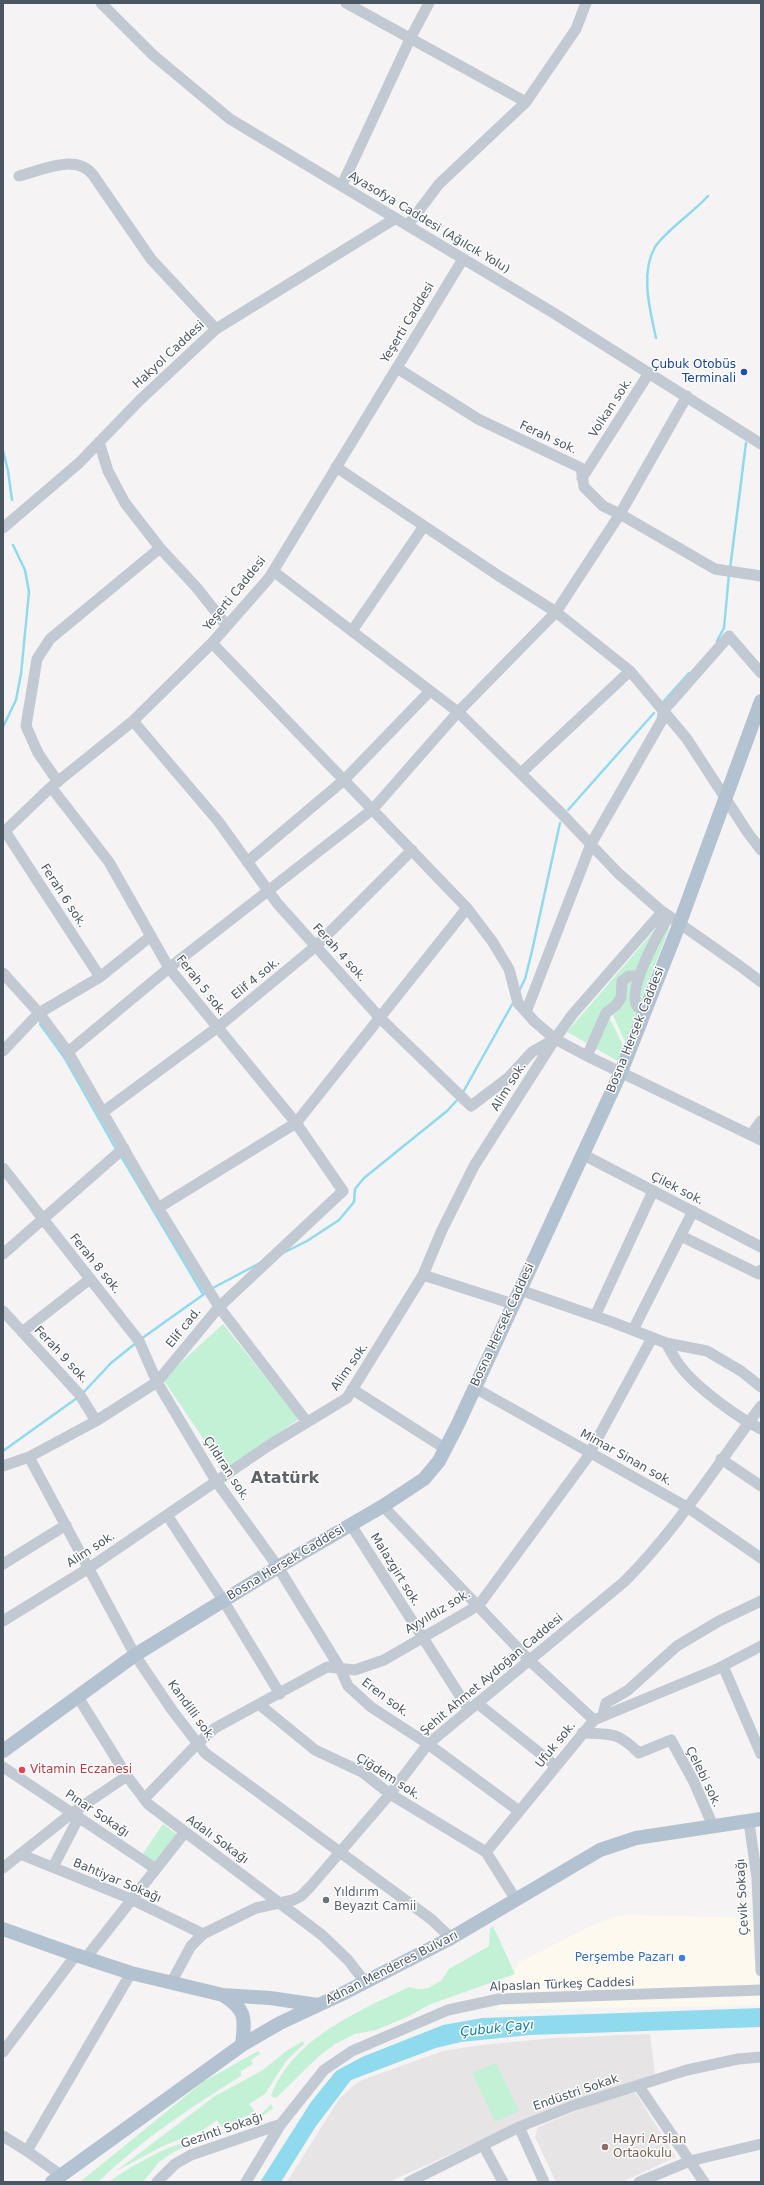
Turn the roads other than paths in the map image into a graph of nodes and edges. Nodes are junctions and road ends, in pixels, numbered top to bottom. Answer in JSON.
{"nodes":[{"id":1,"x":101,"y":3,"type":"edge"},
{"id":2,"x":346,"y":3,"type":"edge"},
{"id":3,"x":429,"y":3,"type":"edge"},
{"id":4,"x":586,"y":3,"type":"edge"},
{"id":5,"x":411,"y":37,"type":"junction"},
{"id":6,"x":526,"y":102,"type":"junction"},
{"id":7,"x":19,"y":176,"type":"dead end"},
{"id":8,"x":342,"y":185,"type":"junction"},
{"id":9,"x":396,"y":218,"type":"junction"},
{"id":10,"x":408,"y":225,"type":"junction"},
{"id":11,"x":463,"y":259,"type":"junction"},
{"id":12,"x":216,"y":329,"type":"junction"},
{"id":13,"x":396,"y":368,"type":"junction"},
{"id":14,"x":649,"y":373,"type":"junction"},
{"id":15,"x":687,"y":396,"type":"junction"},
{"id":16,"x":99,"y":442,"type":"junction"},
{"id":17,"x":761,"y":444,"type":"edge"},
{"id":18,"x":336,"y":467,"type":"junction"},
{"id":19,"x":582,"y":478,"type":"junction"},
{"id":20,"x":620,"y":514,"type":"junction"},
{"id":21,"x":424,"y":526,"type":"junction"},
{"id":22,"x":3,"y":528,"type":"edge"},
{"id":23,"x":160,"y":548,"type":"junction"},
{"id":24,"x":273,"y":571,"type":"junction"},
{"id":25,"x":761,"y":576,"type":"edge"},
{"id":26,"x":556,"y":612,"type":"junction"},
{"id":27,"x":227,"y":626,"type":"junction"},
{"id":28,"x":352,"y":631,"type":"junction"},
{"id":29,"x":212,"y":643,"type":"junction"},
{"id":30,"x":630,"y":671,"type":"junction"},
{"id":31,"x":761,"y":673,"type":"edge"},
{"id":32,"x":430,"y":691,"type":"junction"},
{"id":33,"x":761,"y":701,"type":"edge"},
{"id":34,"x":663,"y":710,"type":"junction"},
{"id":35,"x":458,"y":712,"type":"junction"},
{"id":36,"x":133,"y":721,"type":"junction"},
{"id":37,"x":521,"y":774,"type":"junction"},
{"id":38,"x":344,"y":780,"type":"junction"},
{"id":39,"x":54,"y":785,"type":"junction"},
{"id":40,"x":726,"y":797,"type":"junction"},
{"id":41,"x":373,"y":809,"type":"junction"},
{"id":42,"x":4,"y":832,"type":"edge"},
{"id":43,"x":591,"y":844,"type":"junction"},
{"id":44,"x":412,"y":850,"type":"junction"},
{"id":45,"x":761,"y":850,"type":"edge"},
{"id":46,"x":247,"y":862,"type":"junction"},
{"id":47,"x":268,"y":891,"type":"junction"},
{"id":48,"x":467,"y":908,"type":"junction"},
{"id":49,"x":660,"y":914,"type":"junction"},
{"id":50,"x":679,"y":925,"type":"junction"},
{"id":51,"x":151,"y":936,"type":"junction"},
{"id":52,"x":316,"y":946,"type":"junction"},
{"id":53,"x":169,"y":968,"type":"junction"},
{"id":54,"x":3,"y":972,"type":"edge"},
{"id":55,"x":639,"y":976,"type":"junction"},
{"id":56,"x":100,"y":977,"type":"junction"},
{"id":57,"x":761,"y":982,"type":"edge"},
{"id":58,"x":526,"y":1012,"type":"junction"},
{"id":59,"x":645,"y":1012,"type":"junction"},
{"id":60,"x":39,"y":1013,"type":"junction"},
{"id":61,"x":380,"y":1018,"type":"junction"},
{"id":62,"x":218,"y":1027,"type":"junction"},
{"id":63,"x":555,"y":1038,"type":"junction"},
{"id":64,"x":3,"y":1051,"type":"edge"},
{"id":65,"x":68,"y":1052,"type":"junction"},
{"id":66,"x":587,"y":1056,"type":"junction"},
{"id":67,"x":621,"y":1072,"type":"junction"},
{"id":68,"x":103,"y":1112,"type":"junction"},
{"id":69,"x":761,"y":1121,"type":"edge"},
{"id":70,"x":296,"y":1123,"type":"junction"},
{"id":71,"x":756,"y":1138,"type":"edge"},
{"id":72,"x":124,"y":1148,"type":"junction"},
{"id":73,"x":582,"y":1154,"type":"junction"},
{"id":74,"x":3,"y":1168,"type":"edge"},
{"id":75,"x":653,"y":1191,"type":"junction"},
{"id":76,"x":343,"y":1192,"type":"joint"},
{"id":77,"x":158,"y":1208,"type":"junction"},
{"id":78,"x":693,"y":1211,"type":"junction"},
{"id":79,"x":43,"y":1220,"type":"junction"},
{"id":80,"x":680,"y":1236,"type":"junction"},
{"id":81,"x":761,"y":1247,"type":"edge"},
{"id":82,"x":3,"y":1254,"type":"edge"},
{"id":83,"x":760,"y":1273,"type":"edge"},
{"id":84,"x":423,"y":1275,"type":"junction"},
{"id":85,"x":90,"y":1279,"type":"junction"},
{"id":86,"x":520,"y":1290,"type":"junction"},
{"id":87,"x":513,"y":1304,"type":"junction"},
{"id":88,"x":218,"y":1307,"type":"junction"},
{"id":89,"x":3,"y":1311,"type":"edge"},
{"id":90,"x":596,"y":1316,"type":"junction"},
{"id":91,"x":633,"y":1330,"type":"junction"},
{"id":92,"x":22,"y":1332,"type":"junction"},
{"id":93,"x":652,"y":1338,"type":"junction"},
{"id":94,"x":666,"y":1344,"type":"junction"},
{"id":95,"x":157,"y":1382,"type":"junction"},
{"id":96,"x":761,"y":1387,"type":"edge"},
{"id":97,"x":475,"y":1388,"type":"junction"},
{"id":98,"x":352,"y":1389,"type":"junction"},
{"id":99,"x":761,"y":1406,"type":"edge"},
{"id":100,"x":96,"y":1421,"type":"junction"},
{"id":101,"x":308,"y":1422,"type":"junction"},
{"id":102,"x":748,"y":1423,"type":"junction"},
{"id":103,"x":761,"y":1429,"type":"edge"},
{"id":104,"x":446,"y":1450,"type":"junction"},
{"id":105,"x":590,"y":1453,"type":"junction"},
{"id":106,"x":28,"y":1457,"type":"junction"},
{"id":107,"x":721,"y":1459,"type":"junction"},
{"id":108,"x":3,"y":1466,"type":"edge"},
{"id":109,"x":216,"y":1481,"type":"junction"},
{"id":110,"x":761,"y":1486,"type":"edge"},
{"id":111,"x":383,"y":1506,"type":"junction"},
{"id":112,"x":687,"y":1507,"type":"junction"},
{"id":113,"x":167,"y":1515,"type":"junction"},
{"id":114,"x":66,"y":1525,"type":"junction"},
{"id":115,"x":351,"y":1525,"type":"junction"},
{"id":116,"x":761,"y":1558,"type":"edge"},
{"id":117,"x":3,"y":1564,"type":"edge"},
{"id":118,"x":278,"y":1567,"type":"junction"},
{"id":119,"x":89,"y":1568,"type":"junction"},
{"id":120,"x":223,"y":1600,"type":"junction"},
{"id":121,"x":761,"y":1601,"type":"edge"},
{"id":122,"x":479,"y":1605,"type":"junction"},
{"id":123,"x":3,"y":1621,"type":"edge"},
{"id":124,"x":423,"y":1637,"type":"junction"},
{"id":125,"x":761,"y":1646,"type":"edge"},
{"id":126,"x":135,"y":1655,"type":"junction"},
{"id":127,"x":530,"y":1661,"type":"junction"},
{"id":128,"x":723,"y":1666,"type":"junction"},
{"id":129,"x":340,"y":1668,"type":"junction"},
{"id":130,"x":280,"y":1694,"type":"junction"},
{"id":131,"x":78,"y":1697,"type":"junction"},
{"id":132,"x":260,"y":1705,"type":"junction"},
{"id":133,"x":473,"y":1706,"type":"junction"},
{"id":134,"x":599,"y":1718,"type":"junction"},
{"id":135,"x":582,"y":1733,"type":"junction"},
{"id":136,"x":198,"y":1743,"type":"junction"},
{"id":137,"x":428,"y":1744,"type":"junction"},
{"id":138,"x":760,"y":1748,"type":"edge"},
{"id":139,"x":3,"y":1751,"type":"edge"},
{"id":140,"x":556,"y":1766,"type":"junction"},
{"id":141,"x":3,"y":1767,"type":"edge"},
{"id":142,"x":128,"y":1776,"type":"junction"},
{"id":143,"x":390,"y":1794,"type":"junction"},
{"id":144,"x":144,"y":1799,"type":"junction"},
{"id":145,"x":519,"y":1811,"type":"junction"},
{"id":146,"x":76,"y":1815,"type":"junction"},
{"id":147,"x":755,"y":1821,"type":"edge"},
{"id":148,"x":712,"y":1826,"type":"junction"},
{"id":149,"x":185,"y":1832,"type":"junction"},
{"id":150,"x":486,"y":1852,"type":"junction"},
{"id":151,"x":340,"y":1853,"type":"junction"},
{"id":152,"x":20,"y":1854,"type":"junction"},
{"id":153,"x":3,"y":1868,"type":"edge"},
{"id":154,"x":54,"y":1868,"type":"junction"},
{"id":155,"x":156,"y":1869,"type":"junction"},
{"id":156,"x":131,"y":1899,"type":"junction"},
{"id":157,"x":516,"y":1900,"type":"junction"},
{"id":158,"x":281,"y":1902,"type":"junction"},
{"id":159,"x":3,"y":1929,"type":"edge"},
{"id":160,"x":203,"y":1934,"type":"junction"},
{"id":161,"x":452,"y":1938,"type":"junction"},
{"id":162,"x":80,"y":1957,"type":"junction"},
{"id":163,"x":761,"y":1970,"type":"edge"},
{"id":164,"x":131,"y":1973,"type":"junction"},
{"id":165,"x":365,"y":1982,"type":"junction"},
{"id":166,"x":171,"y":1983,"type":"junction"},
{"id":167,"x":761,"y":1990,"type":"edge"},
{"id":168,"x":223,"y":1995,"type":"junction"},
{"id":169,"x":318,"y":2005,"type":"junction"},
{"id":170,"x":242,"y":2045,"type":"junction"},
{"id":171,"x":3,"y":2052,"type":"edge"},
{"id":172,"x":761,"y":2058,"type":"edge"},
{"id":173,"x":638,"y":2085,"type":"junction"},
{"id":174,"x":281,"y":2124,"type":"junction"},
{"id":175,"x":519,"y":2127,"type":"junction"},
{"id":176,"x":3,"y":2136,"type":"edge"},
{"id":177,"x":761,"y":2144,"type":"edge"},
{"id":178,"x":483,"y":2145,"type":"junction"},
{"id":179,"x":27,"y":2150,"type":"junction"},
{"id":180,"x":690,"y":2161,"type":"junction"},
{"id":181,"x":57,"y":2179,"type":"edge"},
{"id":182,"x":157,"y":2182,"type":"edge"},
{"id":183,"x":246,"y":2182,"type":"edge"},
{"id":184,"x":408,"y":2182,"type":"edge"},
{"id":185,"x":503,"y":2182,"type":"edge"},
{"id":186,"x":544,"y":2182,"type":"edge"},
{"id":187,"x":639,"y":2182,"type":"edge"},
{"id":188,"x":704,"y":2182,"type":"edge"}],
"edges":[{"from":1,"to":8,"type":"street","name":"Ayasofya Caddesi (Ağılcık Yolu)"},
{"from":2,"to":5,"type":"street"},
{"from":3,"to":5,"type":"street"},
{"from":4,"to":6,"type":"street"},
{"from":5,"to":6,"type":"street"},
{"from":5,"to":8,"type":"street"},
{"from":6,"to":10,"type":"street"},
{"from":7,"to":12,"type":"street"},
{"from":8,"to":9,"type":"street","name":"Ayasofya Caddesi (Ağılcık Yolu)"},
{"from":9,"to":10,"type":"street","name":"Ayasofya Caddesi (Ağılcık Yolu)"},
{"from":9,"to":12,"type":"street","name":"Hakyol Caddesi"},
{"from":10,"to":11,"type":"street","name":"Ayasofya Caddesi (Ağılcık Yolu)"},
{"from":11,"to":13,"type":"street","name":"Yeşerti Caddesi"},
{"from":11,"to":14,"type":"street","name":"Ayasofya Caddesi (Ağılcık Yolu)"},
{"from":12,"to":16,"type":"street","name":"Hakyol Caddesi"},
{"from":13,"to":18,"type":"street","name":"Yeşerti Caddesi"},
{"from":13,"to":19,"type":"street","name":"Ferah sok."},
{"from":14,"to":15,"type":"street","name":"Ayasofya Caddesi (Ağılcık Yolu)"},
{"from":14,"to":19,"type":"street","name":"Volkan sok."},
{"from":15,"to":17,"type":"street","name":"Ayasofya Caddesi (Ağılcık Yolu)"},
{"from":15,"to":20,"type":"street"},
{"from":16,"to":22,"type":"street","name":"Hakyol Caddesi"},
{"from":16,"to":23,"type":"street"},
{"from":18,"to":21,"type":"street"},
{"from":18,"to":24,"type":"street","name":"Yeşerti Caddesi"},
{"from":19,"to":20,"type":"street","name":"Ferah sok."},
{"from":20,"to":25,"type":"street","name":"Ferah sok."},
{"from":20,"to":26,"type":"street"},
{"from":21,"to":26,"type":"street"},
{"from":21,"to":28,"type":"street"},
{"from":23,"to":27,"type":"street"},
{"from":23,"to":39,"type":"street","name":"Ferah 5 sok."},
{"from":24,"to":27,"type":"street","name":"Yeşerti Caddesi"},
{"from":24,"to":28,"type":"street"},
{"from":26,"to":30,"type":"street"},
{"from":26,"to":35,"type":"street"},
{"from":27,"to":29,"type":"street","name":"Yeşerti Caddesi"},
{"from":28,"to":32,"type":"street"},
{"from":29,"to":36,"type":"street","name":"Yeşerti Caddesi"},
{"from":29,"to":38,"type":"street"},
{"from":30,"to":34,"type":"street"},
{"from":30,"to":37,"type":"street"},
{"from":31,"to":34,"type":"street"},
{"from":32,"to":35,"type":"street"},
{"from":32,"to":38,"type":"street"},
{"from":33,"to":40,"type":"main road","name":"Bosna Hersek Caddesi"},
{"from":34,"to":40,"type":"street"},
{"from":34,"to":43,"type":"street"},
{"from":35,"to":37,"type":"street"},
{"from":35,"to":41,"type":"street"},
{"from":36,"to":39,"type":"street","name":"Yeşerti Caddesi"},
{"from":36,"to":46,"type":"street","name":"Ferah 4 sok."},
{"from":37,"to":43,"type":"street"},
{"from":38,"to":41,"type":"street"},
{"from":38,"to":46,"type":"street"},
{"from":39,"to":42,"type":"street","name":"Yeşerti Caddesi"},
{"from":39,"to":51,"type":"street","name":"Ferah 5 sok."},
{"from":40,"to":45,"type":"street"},
{"from":40,"to":50,"type":"main road","name":"Bosna Hersek Caddesi"},
{"from":41,"to":44,"type":"street"},
{"from":41,"to":47,"type":"street"},
{"from":42,"to":56,"type":"street","name":"Ferah 6 sok."},
{"from":43,"to":49,"type":"street"},
{"from":43,"to":58,"type":"street"},
{"from":44,"to":48,"type":"street"},
{"from":44,"to":52,"type":"street","name":"Elif 4 sok."},
{"from":46,"to":47,"type":"street","name":"Ferah 4 sok."},
{"from":47,"to":52,"type":"street","name":"Ferah 4 sok."},
{"from":47,"to":53,"type":"street"},
{"from":48,"to":58,"type":"street"},
{"from":48,"to":61,"type":"street"},
{"from":49,"to":50,"type":"street"},
{"from":49,"to":55,"type":"street"},
{"from":49,"to":63,"type":"street","name":"Alim sok."},
{"from":50,"to":57,"type":"street"},
{"from":50,"to":59,"type":"main road","name":"Bosna Hersek Caddesi"},
{"from":51,"to":53,"type":"street","name":"Ferah 5 sok."},
{"from":51,"to":56,"type":"street"},
{"from":52,"to":61,"type":"street","name":"Ferah 4 sok."},
{"from":52,"to":62,"type":"street","name":"Elif 4 sok."},
{"from":53,"to":62,"type":"street","name":"Ferah 5 sok."},
{"from":53,"to":65,"type":"street"},
{"from":54,"to":60,"type":"street"},
{"from":55,"to":59,"type":"street"},
{"from":55,"to":66,"type":"street"},
{"from":56,"to":60,"type":"street"},
{"from":58,"to":63,"type":"street"},
{"from":59,"to":67,"type":"main road","name":"Bosna Hersek Caddesi"},
{"from":60,"to":64,"type":"street"},
{"from":60,"to":65,"type":"street"},
{"from":61,"to":63,"type":"street","name":"Ferah 4 sok."},
{"from":61,"to":70,"type":"street"},
{"from":62,"to":68,"type":"street","name":"Elif 4 sok."},
{"from":62,"to":70,"type":"street","name":"Ferah 5 sok."},
{"from":63,"to":66,"type":"street"},
{"from":63,"to":84,"type":"street","name":"Alim sok."},
{"from":65,"to":68,"type":"street"},
{"from":66,"to":67,"type":"street"},
{"from":67,"to":71,"type":"street"},
{"from":67,"to":73,"type":"main road","name":"Bosna Hersek Caddesi"},
{"from":68,"to":72,"type":"street"},
{"from":69,"to":71,"type":"street"},
{"from":70,"to":76,"type":"street","name":"Ferah 5 sok."},
{"from":70,"to":77,"type":"street"},
{"from":72,"to":77,"type":"street"},
{"from":72,"to":79,"type":"street"},
{"from":73,"to":75,"type":"street","name":"Çilek sok."},
{"from":73,"to":86,"type":"main road","name":"Bosna Hersek Caddesi"},
{"from":74,"to":79,"type":"street","name":"Ferah 8 sok."},
{"from":75,"to":78,"type":"street","name":"Çilek sok."},
{"from":75,"to":90,"type":"street"},
{"from":76,"to":88,"type":"street","name":"Elif cad."},
{"from":77,"to":88,"type":"street"},
{"from":78,"to":80,"type":"street"},
{"from":78,"to":81,"type":"street","name":"Çilek sok."},
{"from":79,"to":82,"type":"street"},
{"from":79,"to":85,"type":"street","name":"Ferah 8 sok."},
{"from":80,"to":83,"type":"street"},
{"from":80,"to":91,"type":"street"},
{"from":84,"to":87,"type":"street"},
{"from":84,"to":98,"type":"street","name":"Alim sok."},
{"from":85,"to":92,"type":"street"},
{"from":85,"to":95,"type":"street","name":"Ferah 8 sok."},
{"from":86,"to":87,"type":"main road","name":"Bosna Hersek Caddesi"},
{"from":86,"to":90,"type":"street"},
{"from":87,"to":97,"type":"main road","name":"Bosna Hersek Caddesi"},
{"from":88,"to":95,"type":"street","name":"Elif cad."},
{"from":88,"to":101,"type":"street"},
{"from":89,"to":92,"type":"street","name":"Ferah 9 sok."},
{"from":90,"to":91,"type":"street"},
{"from":91,"to":93,"type":"street"},
{"from":92,"to":100,"type":"street","name":"Ferah 9 sok."},
{"from":93,"to":94,"type":"street"},
{"from":93,"to":105,"type":"street","name":"Ayyıldız sok."},
{"from":94,"to":96,"type":"street"},
{"from":94,"to":102,"type":"street"},
{"from":95,"to":100,"type":"street","name":"Elif cad."},
{"from":95,"to":109,"type":"street","name":"Çıldıran sok."},
{"from":97,"to":104,"type":"main road","name":"Bosna Hersek Caddesi"},
{"from":97,"to":105,"type":"street","name":"Mimar Sinan sok."},
{"from":98,"to":101,"type":"street","name":"Alim sok."},
{"from":98,"to":104,"type":"street"},
{"from":99,"to":102,"type":"street","name":"Şehit Ahmet Aydoğan Caddesi"},
{"from":100,"to":106,"type":"street","name":"Elif cad."},
{"from":101,"to":109,"type":"street","name":"Alim sok."},
{"from":102,"to":103,"type":"street"},
{"from":102,"to":107,"type":"street","name":"Şehit Ahmet Aydoğan Caddesi"},
{"from":104,"to":111,"type":"main road","name":"Bosna Hersek Caddesi"},
{"from":105,"to":112,"type":"street","name":"Mimar Sinan sok."},
{"from":105,"to":122,"type":"street","name":"Ayyıldız sok."},
{"from":106,"to":108,"type":"street","name":"Elif cad."},
{"from":106,"to":114,"type":"street","name":"Kandilli sok."},
{"from":107,"to":110,"type":"street"},
{"from":107,"to":112,"type":"street","name":"Şehit Ahmet Aydoğan Caddesi"},
{"from":109,"to":113,"type":"street","name":"Alim sok."},
{"from":109,"to":118,"type":"street","name":"Çıldıran sok."},
{"from":111,"to":115,"type":"main road","name":"Bosna Hersek Caddesi"},
{"from":111,"to":122,"type":"street"},
{"from":112,"to":116,"type":"street","name":"Mimar Sinan sok."},
{"from":112,"to":127,"type":"street","name":"Şehit Ahmet Aydoğan Caddesi"},
{"from":113,"to":119,"type":"street","name":"Alim sok."},
{"from":113,"to":120,"type":"street"},
{"from":114,"to":117,"type":"street"},
{"from":114,"to":119,"type":"street","name":"Kandilli sok."},
{"from":115,"to":118,"type":"main road","name":"Bosna Hersek Caddesi"},
{"from":115,"to":124,"type":"street","name":"Malazgirt sok."},
{"from":118,"to":120,"type":"main road","name":"Bosna Hersek Caddesi"},
{"from":118,"to":129,"type":"street","name":"Eren sok."},
{"from":119,"to":123,"type":"street","name":"Alim sok."},
{"from":119,"to":126,"type":"street","name":"Kandilli sok."},
{"from":120,"to":126,"type":"main road","name":"Bosna Hersek Caddesi"},
{"from":120,"to":130,"type":"street"},
{"from":121,"to":134,"type":"street"},
{"from":122,"to":124,"type":"street","name":"Ayyıldız sok."},
{"from":122,"to":127,"type":"street"},
{"from":124,"to":129,"type":"street","name":"Ayyıldız sok."},
{"from":124,"to":133,"type":"street","name":"Malazgirt sok."},
{"from":125,"to":128,"type":"street","name":"Ufuk sok."},
{"from":126,"to":131,"type":"main road","name":"Bosna Hersek Caddesi"},
{"from":126,"to":136,"type":"street","name":"Kandilli sok."},
{"from":127,"to":133,"type":"street","name":"Şehit Ahmet Aydoğan Caddesi"},
{"from":127,"to":134,"type":"street"},
{"from":128,"to":134,"type":"street","name":"Ufuk sok."},
{"from":128,"to":138,"type":"street"},
{"from":129,"to":130,"type":"street","name":"Ayyıldız sok."},
{"from":129,"to":137,"type":"street","name":"Eren sok."},
{"from":130,"to":132,"type":"street","name":"Ayyıldız sok."},
{"from":131,"to":139,"type":"main road","name":"Bosna Hersek Caddesi"},
{"from":131,"to":142,"type":"street","name":"Adalı Sokağı"},
{"from":132,"to":136,"type":"street","name":"Ayyıldız sok."},
{"from":132,"to":143,"type":"street","name":"Çiğdem sok."},
{"from":133,"to":137,"type":"street","name":"Şehit Ahmet Aydoğan Caddesi"},
{"from":133,"to":140,"type":"street","name":"Malazgirt sok."},
{"from":134,"to":135,"type":"street","name":"Ufuk sok."},
{"from":135,"to":140,"type":"street","name":"Ufuk sok."},
{"from":135,"to":148,"type":"street","name":"Çelebi sok."},
{"from":136,"to":144,"type":"street","name":"Ayyıldız sok."},
{"from":136,"to":151,"type":"street","name":"Kandilli sok."},
{"from":137,"to":143,"type":"street","name":"Şehit Ahmet Aydoğan Caddesi"},
{"from":137,"to":145,"type":"street","name":"Eren sok."},
{"from":140,"to":145,"type":"street","name":"Ufuk sok."},
{"from":141,"to":146,"type":"street","name":"Pınar Sokağı"},
{"from":142,"to":144,"type":"street","name":"Adalı Sokağı"},
{"from":142,"to":146,"type":"street"},
{"from":143,"to":150,"type":"street","name":"Çiğdem sok."},
{"from":143,"to":151,"type":"street","name":"Şehit Ahmet Aydoğan Caddesi"},
{"from":144,"to":149,"type":"street","name":"Adalı Sokağı"},
{"from":145,"to":150,"type":"street","name":"Ufuk sok."},
{"from":146,"to":152,"type":"street"},
{"from":146,"to":154,"type":"street"},
{"from":146,"to":155,"type":"street","name":"Pınar Sokağı"},
{"from":147,"to":148,"type":"main road","name":"Adnan Menderes Bulvarı"},
{"from":147,"to":163,"type":"street","name":"Çevik Sokağı"},
{"from":148,"to":157,"type":"main road","name":"Adnan Menderes Bulvarı"},
{"from":149,"to":155,"type":"street"},
{"from":149,"to":158,"type":"street","name":"Adalı Sokağı"},
{"from":150,"to":157,"type":"street"},
{"from":151,"to":158,"type":"street","name":"Şehit Ahmet Aydoğan Caddesi"},
{"from":151,"to":161,"type":"street","name":"Kandilli sok."},
{"from":152,"to":153,"type":"street"},
{"from":152,"to":154,"type":"street","name":"Bahtiyar Sokağı"},
{"from":154,"to":156,"type":"street","name":"Bahtiyar Sokağı"},
{"from":155,"to":156,"type":"street"},
{"from":156,"to":160,"type":"street","name":"Bahtiyar Sokağı"},
{"from":156,"to":162,"type":"street"},
{"from":157,"to":161,"type":"main road","name":"Adnan Menderes Bulvarı"},
{"from":158,"to":160,"type":"street","name":"Şehit Ahmet Aydoğan Caddesi"},
{"from":158,"to":165,"type":"street","name":"Adalı Sokağı"},
{"from":159,"to":162,"type":"main road"},
{"from":160,"to":166,"type":"street","name":"Şehit Ahmet Aydoğan Caddesi"},
{"from":161,"to":165,"type":"main road","name":"Adnan Menderes Bulvarı"},
{"from":162,"to":164,"type":"main road"},
{"from":162,"to":171,"type":"street"},
{"from":164,"to":166,"type":"main road"},
{"from":164,"to":179,"type":"street"},
{"from":165,"to":169,"type":"main road","name":"Adnan Menderes Bulvarı"},
{"from":166,"to":168,"type":"main road"},
{"from":167,"to":174,"type":"street","name":"Alpaslan Türkeş Caddesi"},
{"from":168,"to":169,"type":"main road"},
{"from":168,"to":170,"type":"main road"},
{"from":169,"to":170,"type":"main road","name":"Adnan Menderes Bulvarı"},
{"from":170,"to":181,"type":"main road","name":"Adnan Menderes Bulvarı"},
{"from":172,"to":173,"type":"street","name":"Endüstri Sokak"},
{"from":173,"to":175,"type":"street","name":"Endüstri Sokak"},
{"from":173,"to":180,"type":"street"},
{"from":174,"to":182,"type":"street","name":"Gezinti Sokağı"},
{"from":174,"to":183,"type":"street","name":"Alpaslan Türkeş Caddesi"},
{"from":175,"to":178,"type":"street","name":"Endüstri Sokak"},
{"from":175,"to":186,"type":"street"},
{"from":176,"to":179,"type":"street"},
{"from":177,"to":180,"type":"street"},
{"from":178,"to":184,"type":"street","name":"Endüstri Sokak"},
{"from":178,"to":185,"type":"street"},
{"from":179,"to":181,"type":"street"},
{"from":180,"to":187,"type":"street"},
{"from":180,"to":188,"type":"street"}]}
